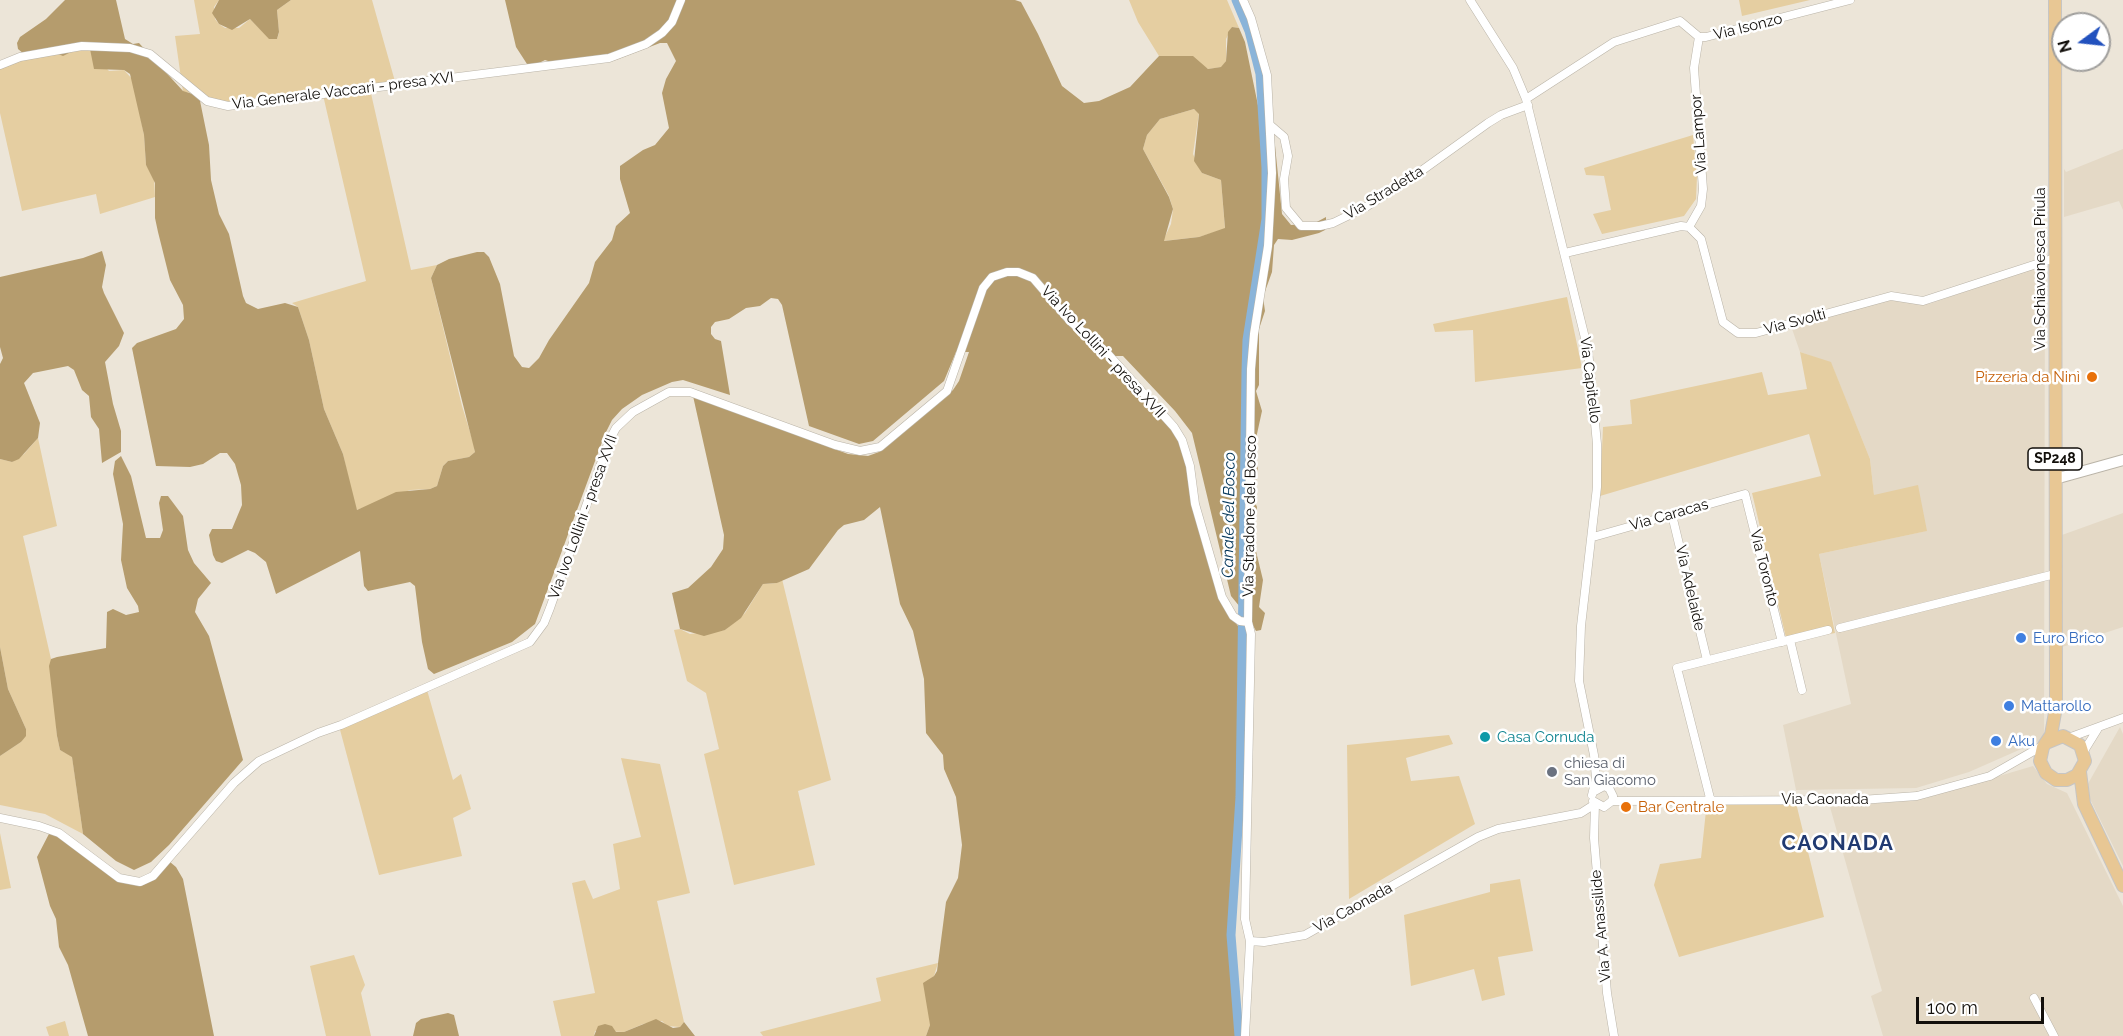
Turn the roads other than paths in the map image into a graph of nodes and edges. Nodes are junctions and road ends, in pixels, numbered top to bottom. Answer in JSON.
{"nodes":[{"id":1,"x":681,"y":0,"type":"edge"},
{"id":2,"x":1243,"y":0,"type":"edge"},
{"id":3,"x":1470,"y":0,"type":"edge"},
{"id":4,"x":1851,"y":0,"type":"edge"},
{"id":5,"x":2055,"y":0,"type":"edge"},
{"id":6,"x":1699,"y":37,"type":"junction"},
{"id":7,"x":0,"y":65,"type":"edge"},
{"id":8,"x":1527,"y":102,"type":"junction"},
{"id":9,"x":1270,"y":125,"type":"junction"},
{"id":10,"x":1689,"y":228,"type":"junction"},
{"id":11,"x":1565,"y":253,"type":"junction"},
{"id":12,"x":2055,"y":258,"type":"junction"},
{"id":13,"x":2123,"y":460,"type":"edge"},
{"id":14,"x":2055,"y":479,"type":"junction"},
{"id":15,"x":1745,"y":494,"type":"joint"},
{"id":16,"x":1672,"y":515,"type":"junction"},
{"id":17,"x":1593,"y":537,"type":"junction"},
{"id":18,"x":2055,"y":574,"type":"junction"},
{"id":19,"x":1245,"y":622,"type":"junction"},
{"id":20,"x":1840,"y":628,"type":"dead end"},
{"id":21,"x":1828,"y":630,"type":"dead end"},
{"id":22,"x":1786,"y":641,"type":"junction"},
{"id":23,"x":1707,"y":660,"type":"junction"},
{"id":24,"x":1802,"y":690,"type":"dead end"},
{"id":25,"x":2056,"y":707,"type":"junction"},
{"id":26,"x":2123,"y":718,"type":"edge"},
{"id":27,"x":2098,"y":729,"type":"junction"},
{"id":28,"x":2069,"y":736,"type":"junction"},
{"id":29,"x":2045,"y":743,"type":"junction"},
{"id":30,"x":2084,"y":751,"type":"junction"},
{"id":31,"x":2017,"y":762,"type":"junction"},
{"id":32,"x":2042,"y":769,"type":"junction"},
{"id":33,"x":2080,"y":772,"type":"junction"},
{"id":34,"x":1596,"y":779,"type":"junction"},
{"id":35,"x":2060,"y":781,"type":"junction"},
{"id":36,"x":1604,"y":786,"type":"junction"},
{"id":37,"x":1612,"y":792,"type":"junction"},
{"id":38,"x":1710,"y":798,"type":"junction"},
{"id":39,"x":1626,"y":799,"type":"junction"},
{"id":40,"x":1594,"y":800,"type":"junction"},
{"id":41,"x":1610,"y":803,"type":"junction"},
{"id":42,"x":2084,"y":804,"type":"junction"},
{"id":43,"x":1595,"y":816,"type":"junction"},
{"id":44,"x":0,"y":819,"type":"edge"},
{"id":45,"x":2123,"y":886,"type":"edge"},
{"id":46,"x":1250,"y":941,"type":"junction"},
{"id":47,"x":2034,"y":998,"type":"dead end"},
{"id":48,"x":1245,"y":1036,"type":"edge"},
{"id":49,"x":1614,"y":1036,"type":"edge"},
{"id":50,"x":2054,"y":1036,"type":"edge"}],
"edges":[{"from":1,"to":7,"type":"street","name":"Via Generale Vaccari - presa XVI"},
{"from":2,"to":9,"type":"street","name":"Via Stradone del Bosco"},
{"from":3,"to":8,"type":"street","name":"Via Capitello"},
{"from":4,"to":6,"type":"street","name":"Via Isonzo"},
{"from":5,"to":12,"type":"main road","name":"Via Schiavonesca Priula","number":"SP248"},
{"from":6,"to":8,"type":"street","name":"Via Isonzo"},
{"from":6,"to":10,"type":"street","name":"Via Lampor"},
{"from":8,"to":9,"type":"street","name":"Via Stradetta"},
{"from":8,"to":11,"type":"street","name":"Via Capitello"},
{"from":9,"to":19,"type":"street","name":"Via Stradone del Bosco"},
{"from":10,"to":11,"type":"street"},
{"from":10,"to":12,"type":"street","name":"Via Svolti"},
{"from":11,"to":17,"type":"street","name":"Via Capitello"},
{"from":12,"to":14,"type":"main road","name":"Via Schiavonesca Priula","number":"SP248"},
{"from":13,"to":14,"type":"street"},
{"from":14,"to":18,"type":"main road","name":"Via Schiavonesca Priula","number":"SP248"},
{"from":15,"to":16,"type":"street","name":"Via Caracas"},
{"from":15,"to":22,"type":"street","name":"Via Toronto"},
{"from":16,"to":17,"type":"street","name":"Via Caracas"},
{"from":16,"to":23,"type":"street","name":"Via Adelaide"},
{"from":17,"to":34,"type":"street","name":"Via Capitello"},
{"from":18,"to":20,"type":"street"},
{"from":18,"to":25,"type":"main road","name":"Via Schiavonesca Priula","number":"SP248"},
{"from":19,"to":44,"type":"street","name":"Via Ivo Lollini - presa XVII"},
{"from":19,"to":46,"type":"street","name":"Via Stradone del Bosco"},
{"from":21,"to":22,"type":"street"},
{"from":22,"to":23,"type":"street"},
{"from":22,"to":24,"type":"street","name":"Via Toronto"},
{"from":23,"to":38,"type":"street"},
{"from":25,"to":28,"type":"main road","name":"Via Schiavonesca Priula","number":"SP248"},
{"from":25,"to":29,"type":"main road","name":"Via Schiavonesca Priula","number":"SP248"},
{"from":26,"to":27,"type":"street"},
{"from":27,"to":28,"type":"street"},
{"from":27,"to":30,"type":"street"},
{"from":28,"to":29,"type":"main road"},
{"from":28,"to":30,"type":"main road"},
{"from":29,"to":31,"type":"street","name":"Via Caonada"},
{"from":29,"to":32,"type":"main road"},
{"from":30,"to":33,"type":"main road"},
{"from":31,"to":32,"type":"street"},
{"from":31,"to":38,"type":"street","name":"Via Caonada"},
{"from":32,"to":35,"type":"main road"},
{"from":33,"to":35,"type":"main road"},
{"from":33,"to":42,"type":"main road"},
{"from":34,"to":36,"type":"street"},
{"from":34,"to":40,"type":"street","name":"Via Capitello"},
{"from":35,"to":42,"type":"main road"},
{"from":36,"to":37,"type":"street","name":"Via Caonada"},
{"from":36,"to":40,"type":"street","name":"Via Caonada"},
{"from":37,"to":39,"type":"street","name":"Via Caonada"},
{"from":37,"to":41,"type":"street"},
{"from":38,"to":39,"type":"street","name":"Via Caonada"},
{"from":39,"to":41,"type":"street","name":"Via Caonada"},
{"from":40,"to":41,"type":"street","name":"Via Caonada"},
{"from":40,"to":43,"type":"street","name":"Via A. Anassilide"},
{"from":40,"to":46,"type":"street","name":"Via Caonada"},
{"from":41,"to":43,"type":"street"},
{"from":42,"to":45,"type":"main road"},
{"from":43,"to":49,"type":"street","name":"Via A. Anassilide"},
{"from":46,"to":48,"type":"street","name":"Via Stradone del Bosco"},
{"from":47,"to":50,"type":"street"}]}
